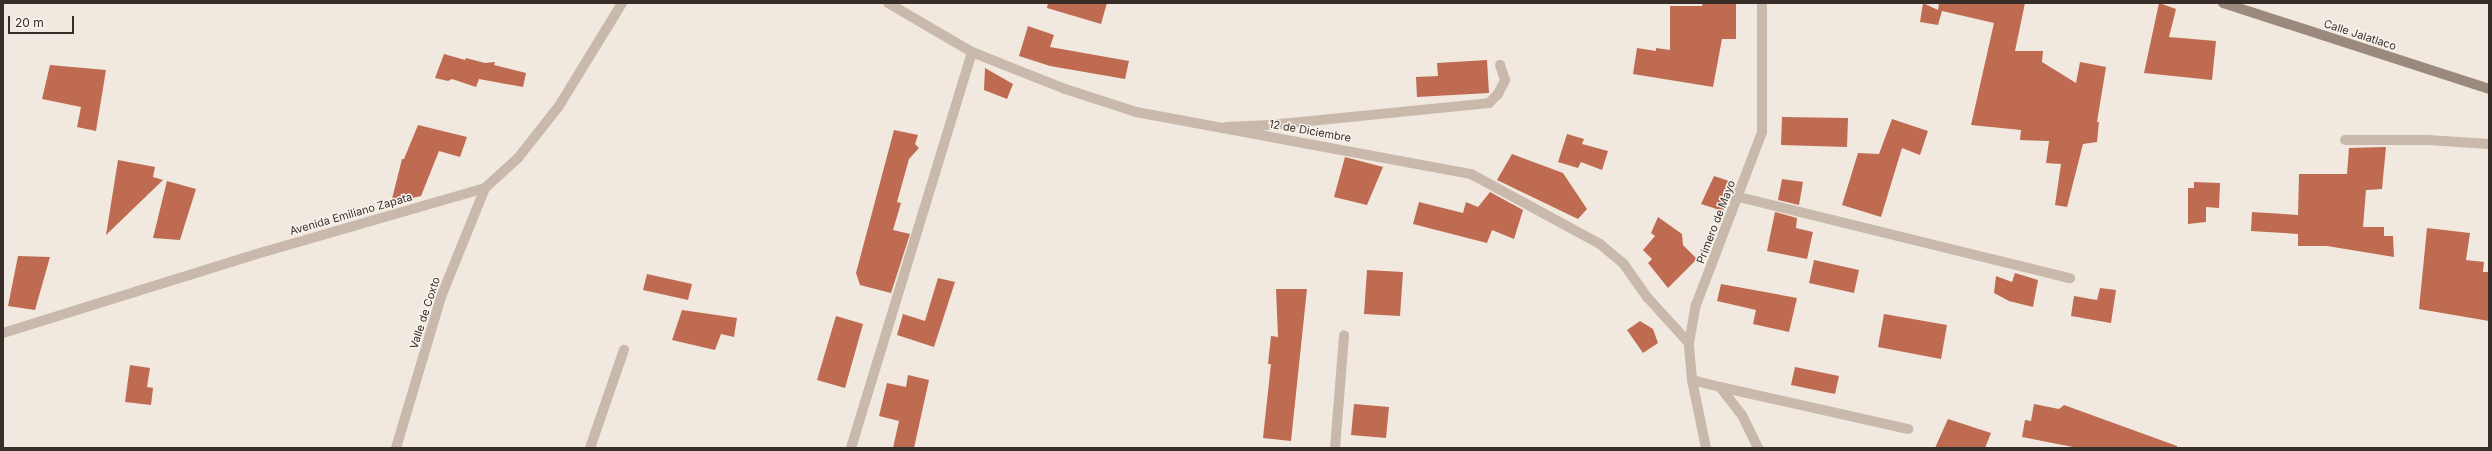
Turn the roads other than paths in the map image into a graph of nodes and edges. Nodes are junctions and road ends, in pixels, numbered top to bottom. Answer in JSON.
{"nodes":[{"id":1,"x":622,"y":3,"type":"edge"},
{"id":2,"x":888,"y":3,"type":"edge"},
{"id":3,"x":1762,"y":3,"type":"edge"},
{"id":4,"x":2224,"y":3,"type":"edge"},
{"id":5,"x":972,"y":52,"type":"junction"},
{"id":6,"x":1500,"y":64,"type":"dead end"},
{"id":7,"x":2489,"y":89,"type":"edge"},
{"id":8,"x":1220,"y":127,"type":"junction"},
{"id":9,"x":2345,"y":140,"type":"dead end"},
{"id":10,"x":2489,"y":144,"type":"edge"},
{"id":11,"x":485,"y":188,"type":"junction"},
{"id":12,"x":1739,"y":197,"type":"junction"},
{"id":13,"x":2070,"y":278,"type":"dead end"},
{"id":14,"x":3,"y":332,"type":"edge"},
{"id":15,"x":1344,"y":336,"type":"dead end"},
{"id":16,"x":1689,"y":343,"type":"junction"},
{"id":17,"x":624,"y":350,"type":"dead end"},
{"id":18,"x":1692,"y":380,"type":"junction"},
{"id":19,"x":1720,"y":387,"type":"junction"},
{"id":20,"x":1908,"y":429,"type":"dead end"},
{"id":21,"x":396,"y":448,"type":"edge"},
{"id":22,"x":590,"y":448,"type":"edge"},
{"id":23,"x":851,"y":448,"type":"edge"},
{"id":24,"x":1335,"y":448,"type":"edge"},
{"id":25,"x":1706,"y":448,"type":"edge"},
{"id":26,"x":1758,"y":448,"type":"edge"}],
"edges":[{"from":1,"to":11,"type":"street","name":"Avenida Emiliano Zapata"},
{"from":2,"to":5,"type":"street","name":"12 de Diciembre"},
{"from":3,"to":12,"type":"street","name":"Primero de Mayo"},
{"from":4,"to":7,"type":"main road","name":"Calle Jalatlaco"},
{"from":5,"to":8,"type":"street","name":"12 de Diciembre"},
{"from":5,"to":23,"type":"street"},
{"from":6,"to":8,"type":"street"},
{"from":8,"to":16,"type":"street","name":"12 de Diciembre"},
{"from":9,"to":10,"type":"street"},
{"from":11,"to":14,"type":"street","name":"Avenida Emiliano Zapata"},
{"from":11,"to":21,"type":"street","name":"Valle de Coxto"},
{"from":12,"to":13,"type":"street"},
{"from":12,"to":16,"type":"street","name":"Primero de Mayo"},
{"from":15,"to":24,"type":"street"},
{"from":16,"to":18,"type":"street","name":"Primero de Mayo"},
{"from":17,"to":22,"type":"street"},
{"from":18,"to":19,"type":"street"},
{"from":18,"to":25,"type":"street","name":"Primero de Mayo"},
{"from":19,"to":20,"type":"street"},
{"from":19,"to":26,"type":"street"}]}
